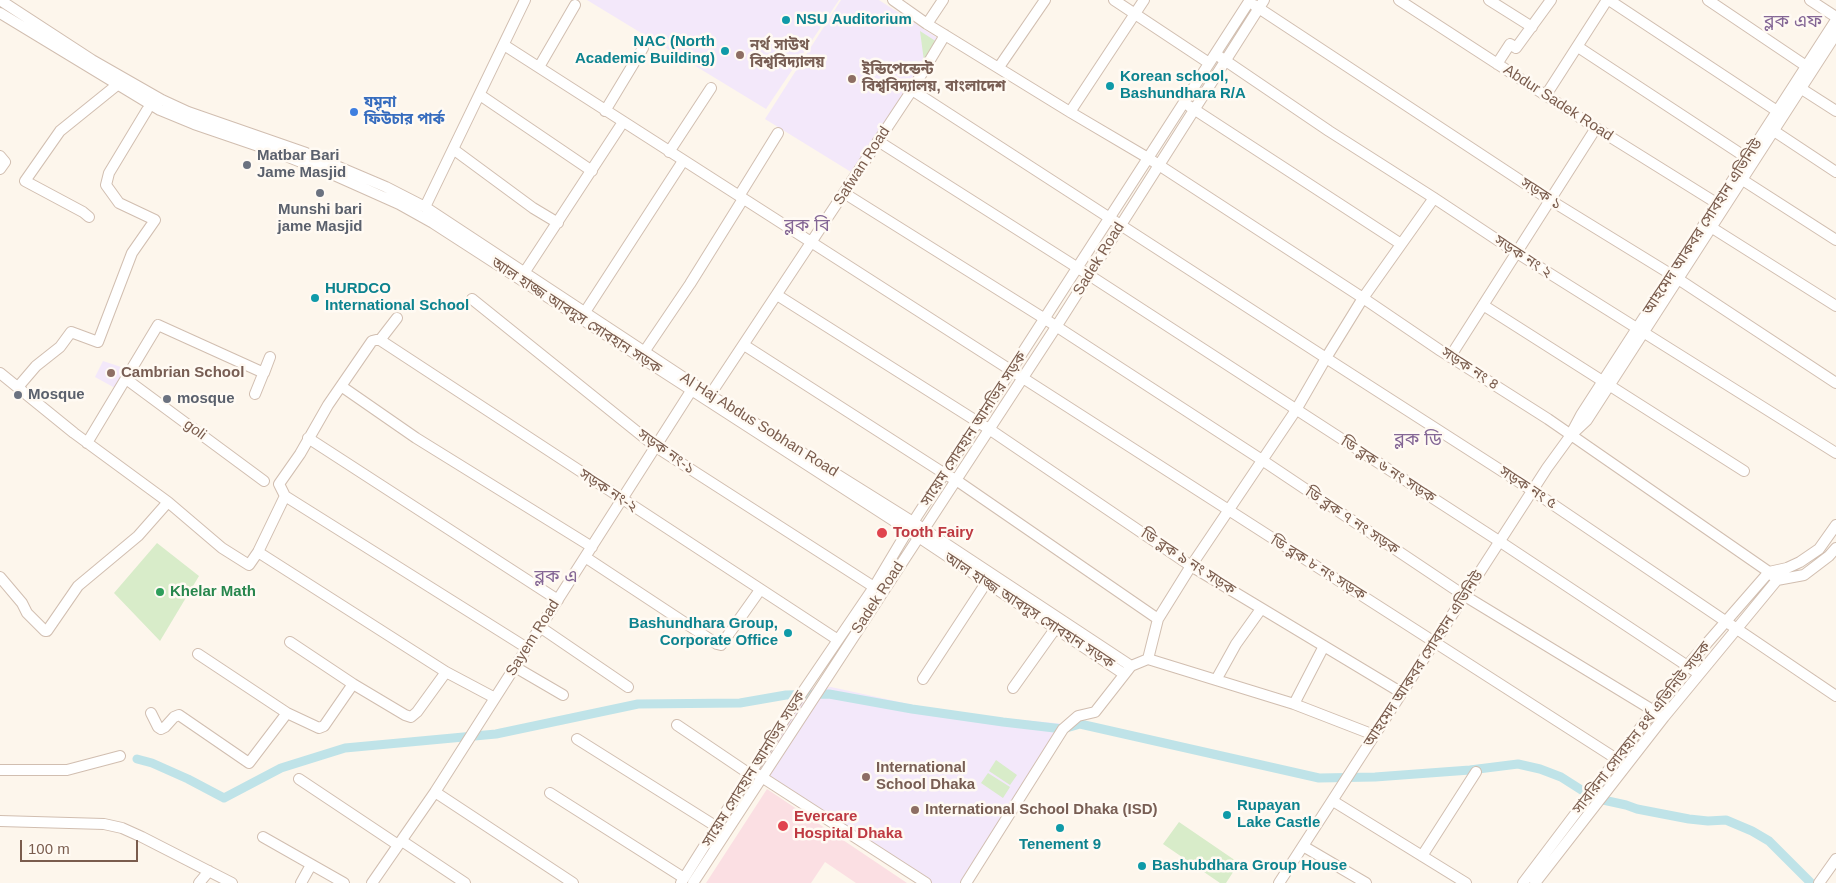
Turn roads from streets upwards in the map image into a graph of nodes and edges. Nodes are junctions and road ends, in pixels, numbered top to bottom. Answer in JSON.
{"nodes":[{"id":1,"x":0,"y":0,"type":"edge"},
{"id":2,"x":525,"y":0,"type":"edge"},
{"id":3,"x":893,"y":0,"type":"edge"},
{"id":4,"x":943,"y":0,"type":"edge"},
{"id":5,"x":1044,"y":0,"type":"edge"},
{"id":6,"x":1114,"y":0,"type":"edge"},
{"id":7,"x":1144,"y":0,"type":"edge"},
{"id":8,"x":1399,"y":0,"type":"edge"},
{"id":9,"x":1489,"y":0,"type":"edge"},
{"id":10,"x":1551,"y":0,"type":"edge"},
{"id":11,"x":1608,"y":0,"type":"edge"},
{"id":12,"x":1708,"y":0,"type":"edge"},
{"id":13,"x":1810,"y":0,"type":"edge"},
{"id":14,"x":1249,"y":1,"type":"edge"},
{"id":15,"x":1262,"y":4,"type":"edge"},
{"id":16,"x":575,"y":5,"type":"dead end"},
{"id":17,"x":0,"y":13,"type":"edge"},
{"id":18,"x":1135,"y":14,"type":"junction"},
{"id":19,"x":1836,"y":19,"type":"edge"},
{"id":20,"x":927,"y":24,"type":"junction"},
{"id":21,"x":1532,"y":27,"type":"junction"},
{"id":22,"x":945,"y":35,"type":"junction"},
{"id":23,"x":1832,"y":40,"type":"edge"},
{"id":24,"x":504,"y":45,"type":"junction"},
{"id":25,"x":1578,"y":47,"type":"junction"},
{"id":26,"x":643,"y":48,"type":"dead end"},
{"id":27,"x":1215,"y":53,"type":"junction"},
{"id":28,"x":1225,"y":61,"type":"junction"},
{"id":29,"x":1209,"y":63,"type":"junction"},
{"id":30,"x":1497,"y":64,"type":"junction"},
{"id":31,"x":1806,"y":66,"type":"junction"},
{"id":32,"x":539,"y":68,"type":"junction"},
{"id":33,"x":999,"y":68,"type":"junction"},
{"id":34,"x":117,"y":85,"type":"junction"},
{"id":35,"x":1798,"y":86,"type":"junction"},
{"id":36,"x":711,"y":88,"type":"dead end"},
{"id":37,"x":912,"y":90,"type":"junction"},
{"id":38,"x":480,"y":95,"type":"junction"},
{"id":39,"x":1546,"y":95,"type":"junction"},
{"id":40,"x":1184,"y":102,"type":"junction"},
{"id":41,"x":147,"y":110,"type":"dead end"},
{"id":42,"x":1194,"y":110,"type":"junction"},
{"id":43,"x":605,"y":111,"type":"junction"},
{"id":44,"x":1836,"y":111,"type":"edge"},
{"id":45,"x":1070,"y":112,"type":"junction"},
{"id":46,"x":1777,"y":112,"type":"junction"},
{"id":47,"x":623,"y":122,"type":"junction"},
{"id":48,"x":1596,"y":128,"type":"junction"},
{"id":49,"x":1771,"y":129,"type":"junction"},
{"id":50,"x":778,"y":133,"type":"dead end"},
{"id":51,"x":878,"y":141,"type":"junction"},
{"id":52,"x":453,"y":149,"type":"junction"},
{"id":53,"x":669,"y":152,"type":"junction"},
{"id":54,"x":1148,"y":158,"type":"junction"},
{"id":55,"x":1747,"y":158,"type":"junction"},
{"id":56,"x":683,"y":161,"type":"junction"},
{"id":57,"x":1159,"y":165,"type":"junction"},
{"id":58,"x":592,"y":171,"type":"junction"},
{"id":59,"x":1836,"y":172,"type":"edge"},
{"id":60,"x":1739,"y":178,"type":"junction"},
{"id":61,"x":844,"y":193,"type":"junction"},
{"id":62,"x":741,"y":198,"type":"junction"},
{"id":63,"x":1434,"y":198,"type":"junction"},
{"id":64,"x":1550,"y":200,"type":"junction"},
{"id":65,"x":1718,"y":204,"type":"junction"},
{"id":66,"x":424,"y":207,"type":"junction"},
{"id":67,"x":89,"y":217,"type":"dead end"},
{"id":68,"x":1110,"y":217,"type":"junction"},
{"id":69,"x":558,"y":224,"type":"junction"},
{"id":70,"x":1121,"y":225,"type":"junction"},
{"id":71,"x":1708,"y":225,"type":"junction"},
{"id":72,"x":1836,"y":240,"type":"edge"},
{"id":73,"x":812,"y":244,"type":"junction"},
{"id":74,"x":1401,"y":244,"type":"junction"},
{"id":75,"x":1517,"y":253,"type":"junction"},
{"id":76,"x":1078,"y":267,"type":"junction"},
{"id":77,"x":524,"y":273,"type":"junction"},
{"id":78,"x":1089,"y":275,"type":"junction"},
{"id":79,"x":1675,"y":277,"type":"junction"},
{"id":80,"x":777,"y":295,"type":"junction"},
{"id":81,"x":1363,"y":298,"type":"junction"},
{"id":82,"x":472,"y":299,"type":"dead end"},
{"id":83,"x":1484,"y":304,"type":"junction"},
{"id":84,"x":1836,"y":306,"type":"edge"},
{"id":85,"x":585,"y":312,"type":"junction"},
{"id":86,"x":397,"y":318,"type":"dead end"},
{"id":87,"x":1045,"y":319,"type":"junction"},
{"id":88,"x":1056,"y":327,"type":"junction"},
{"id":89,"x":1641,"y":330,"type":"junction"},
{"id":90,"x":380,"y":340,"type":"junction"},
{"id":91,"x":744,"y":345,"type":"junction"},
{"id":92,"x":644,"y":352,"type":"junction"},
{"id":93,"x":1450,"y":356,"type":"junction"},
{"id":94,"x":1326,"y":358,"type":"junction"},
{"id":95,"x":1012,"y":370,"type":"junction"},
{"id":96,"x":0,"y":373,"type":"edge"},
{"id":97,"x":1023,"y":377,"type":"junction"},
{"id":98,"x":126,"y":379,"type":"junction"},
{"id":99,"x":1606,"y":383,"type":"junction"},
{"id":100,"x":1836,"y":383,"type":"edge"},
{"id":101,"x":342,"y":386,"type":"junction"},
{"id":102,"x":18,"y":387,"type":"junction"},
{"id":103,"x":691,"y":391,"type":"junction"},
{"id":104,"x":255,"y":394,"type":"dead end"},
{"id":105,"x":710,"y":395,"type":"junction"},
{"id":106,"x":1296,"y":410,"type":"junction"},
{"id":107,"x":978,"y":422,"type":"junction"},
{"id":108,"x":988,"y":429,"type":"junction"},
{"id":109,"x":1571,"y":436,"type":"junction"},
{"id":110,"x":308,"y":438,"type":"junction"},
{"id":111,"x":88,"y":443,"type":"junction"},
{"id":112,"x":656,"y":447,"type":"junction"},
{"id":113,"x":1836,"y":453,"type":"edge"},
{"id":114,"x":1262,"y":460,"type":"junction"},
{"id":115,"x":1744,"y":471,"type":"dead end"},
{"id":116,"x":945,"y":474,"type":"junction"},
{"id":117,"x":956,"y":480,"type":"junction"},
{"id":118,"x":264,"y":481,"type":"dead end"},
{"id":119,"x":1533,"y":491,"type":"junction"},
{"id":120,"x":285,"y":496,"type":"junction"},
{"id":121,"x":621,"y":500,"type":"junction"},
{"id":122,"x":168,"y":502,"type":"junction"},
{"id":123,"x":1228,"y":511,"type":"junction"},
{"id":124,"x":1836,"y":525,"type":"edge"},
{"id":125,"x":911,"y":526,"type":"junction"},
{"id":126,"x":920,"y":534,"type":"junction"},
{"id":127,"x":1499,"y":542,"type":"junction"},
{"id":128,"x":592,"y":547,"type":"junction"},
{"id":129,"x":1836,"y":548,"type":"edge"},
{"id":130,"x":1819,"y":550,"type":"junction"},
{"id":131,"x":258,"y":552,"type":"junction"},
{"id":132,"x":585,"y":557,"type":"junction"},
{"id":133,"x":1833,"y":559,"type":"edge"},
{"id":134,"x":1191,"y":566,"type":"junction"},
{"id":135,"x":1769,"y":572,"type":"junction"},
{"id":136,"x":0,"y":577,"type":"edge"},
{"id":137,"x":1777,"y":580,"type":"junction"},
{"id":138,"x":986,"y":583,"type":"junction"},
{"id":139,"x":874,"y":587,"type":"junction"},
{"id":140,"x":760,"y":590,"type":"junction"},
{"id":141,"x":1465,"y":596,"type":"junction"},
{"id":142,"x":558,"y":600,"type":"junction"},
{"id":143,"x":1262,"y":608,"type":"junction"},
{"id":144,"x":1158,"y":619,"type":"junction"},
{"id":145,"x":1727,"y":621,"type":"junction"},
{"id":146,"x":540,"y":627,"type":"junction"},
{"id":147,"x":1055,"y":628,"type":"junction"},
{"id":148,"x":1738,"y":628,"type":"junction"},
{"id":149,"x":838,"y":640,"type":"junction"},
{"id":150,"x":290,"y":642,"type":"dead end"},
{"id":151,"x":1436,"y":642,"type":"junction"},
{"id":152,"x":1324,"y":646,"type":"junction"},
{"id":153,"x":527,"y":648,"type":"junction"},
{"id":154,"x":198,"y":654,"type":"dead end"},
{"id":155,"x":1148,"y":659,"type":"junction"},
{"id":156,"x":1687,"y":666,"type":"junction"},
{"id":157,"x":515,"y":667,"type":"junction"},
{"id":158,"x":1127,"y":670,"type":"junction"},
{"id":159,"x":446,"y":672,"type":"junction"},
{"id":160,"x":1698,"y":673,"type":"junction"},
{"id":161,"x":923,"y":679,"type":"dead end"},
{"id":162,"x":1216,"y":680,"type":"junction"},
{"id":163,"x":353,"y":684,"type":"junction"},
{"id":164,"x":628,"y":687,"type":"dead end"},
{"id":165,"x":1014,"y":688,"type":"dead end"},
{"id":166,"x":1402,"y":694,"type":"junction"},
{"id":167,"x":563,"y":695,"type":"dead end"},
{"id":168,"x":1836,"y":696,"type":"edge"},
{"id":169,"x":495,"y":698,"type":"junction"},
{"id":170,"x":1294,"y":704,"type":"junction"},
{"id":171,"x":1653,"y":710,"type":"junction"},
{"id":172,"x":151,"y":713,"type":"dead end"},
{"id":173,"x":288,"y":713,"type":"junction"},
{"id":174,"x":1664,"y":716,"type":"junction"},
{"id":175,"x":677,"y":725,"type":"dead end"},
{"id":176,"x":1374,"y":735,"type":"junction"},
{"id":177,"x":577,"y":739,"type":"dead end"},
{"id":178,"x":120,"y":756,"type":"dead end"},
{"id":179,"x":1621,"y":762,"type":"junction"},
{"id":180,"x":0,"y":770,"type":"edge"},
{"id":181,"x":1476,"y":772,"type":"dead end"},
{"id":182,"x":751,"y":774,"type":"junction"},
{"id":183,"x":763,"y":777,"type":"junction"},
{"id":184,"x":299,"y":779,"type":"dead end"},
{"id":185,"x":435,"y":792,"type":"junction"},
{"id":186,"x":550,"y":792,"type":"dead end"},
{"id":187,"x":1334,"y":801,"type":"junction"},
{"id":188,"x":0,"y":821,"type":"edge"},
{"id":189,"x":717,"y":827,"type":"junction"},
{"id":190,"x":263,"y":836,"type":"dead end"},
{"id":191,"x":400,"y":843,"type":"junction"},
{"id":192,"x":1304,"y":846,"type":"junction"},
{"id":193,"x":1422,"y":856,"type":"junction"},
{"id":194,"x":1836,"y":859,"type":"edge"},
{"id":195,"x":311,"y":865,"type":"junction"},
{"id":196,"x":209,"y":871,"type":"junction"},
{"id":197,"x":686,"y":881,"type":"edge"},
{"id":198,"x":198,"y":883,"type":"edge"},
{"id":199,"x":232,"y":883,"type":"edge"},
{"id":200,"x":300,"y":883,"type":"edge"},
{"id":201,"x":344,"y":883,"type":"edge"},
{"id":202,"x":372,"y":883,"type":"edge"},
{"id":203,"x":465,"y":883,"type":"edge"},
{"id":204,"x":573,"y":883,"type":"edge"},
{"id":205,"x":926,"y":883,"type":"edge"},
{"id":206,"x":966,"y":883,"type":"edge"},
{"id":207,"x":1280,"y":883,"type":"edge"},
{"id":208,"x":1366,"y":883,"type":"edge"},
{"id":209,"x":1466,"y":883,"type":"edge"},
{"id":210,"x":1523,"y":883,"type":"edge"},
{"id":211,"x":1536,"y":883,"type":"edge"},
{"id":212,"x":1819,"y":883,"type":"edge"}],
"edges":[{"from":1,"to":66,"type":"street","name":"Al Haj Abdus Sobhan Road"},
{"from":2,"to":24,"type":"street"},
{"from":3,"to":20,"type":"street","name":"সড়ক নং ৪"},
{"from":4,"to":20,"type":"street"},
{"from":5,"to":33,"type":"street"},
{"from":6,"to":18,"type":"street"},
{"from":7,"to":18,"type":"street"},
{"from":8,"to":30,"type":"street","name":"Abdur Sadek Road"},
{"from":9,"to":21,"type":"street"},
{"from":10,"to":21,"type":"street"},
{"from":11,"to":25,"type":"street"},
{"from":11,"to":46,"type":"street"},
{"from":12,"to":31,"type":"street"},
{"from":13,"to":19,"type":"street"},
{"from":14,"to":15,"type":"street","name":"সড়ক ১"},
{"from":14,"to":27,"type":"street","name":"সায়েম সোবহান আনভির সড়ক"},
{"from":15,"to":28,"type":"street"},
{"from":15,"to":64,"type":"street","name":"সড়ক ১"},
{"from":16,"to":32,"type":"street"},
{"from":17,"to":34,"type":"street","name":"আল হাজ্জ আবদুস সোবহান সড়ক"},
{"from":18,"to":29,"type":"street"},
{"from":18,"to":45,"type":"street"},
{"from":19,"to":23,"type":"street","name":"আহমেদ আকবর সোবহান এভিনিউ"},
{"from":20,"to":22,"type":"street","name":"সড়ক নং ৪"},
{"from":21,"to":30,"type":"street"},
{"from":22,"to":33,"type":"street","name":"সড়ক নং ৪"},
{"from":22,"to":37,"type":"street","name":"Safwan Road"},
{"from":23,"to":31,"type":"street","name":"আহমেদ আকবর সোবহান এভিনিউ"},
{"from":23,"to":35,"type":"street","name":"আহমেদ আকবর সোবহান এভিনিউ"},
{"from":24,"to":32,"type":"street","name":"ডি ব্লক ৮ নং সড়ক"},
{"from":24,"to":38,"type":"street"},
{"from":25,"to":39,"type":"street"},
{"from":25,"to":55,"type":"street"},
{"from":26,"to":43,"type":"street"},
{"from":27,"to":28,"type":"street","name":"সড়ক নং ২"},
{"from":27,"to":29,"type":"street","name":"সায়েম সোবহান আনভির সড়ক"},
{"from":28,"to":42,"type":"street","name":"Sadek Road"},
{"from":28,"to":63,"type":"street","name":"সড়ক নং ২"},
{"from":29,"to":40,"type":"street","name":"সায়েম সোবহান আনভির সড়ক"},
{"from":30,"to":39,"type":"street","name":"Abdur Sadek Road"},
{"from":31,"to":35,"type":"street","name":"আহমেদ আকবর সোবহান এভিনিউ"},
{"from":32,"to":43,"type":"street","name":"ডি ব্লক ৮ নং সড়ক"},
{"from":33,"to":45,"type":"street","name":"সড়ক নং ৪"},
{"from":34,"to":67,"type":"street"},
{"from":34,"to":103,"type":"street","name":"আল হাজ্জ আবদুস সোবহান সড়ক"},
{"from":35,"to":44,"type":"street"},
{"from":35,"to":46,"type":"street","name":"আহমেদ আকবর সোবহান এভিনিউ"},
{"from":35,"to":49,"type":"street","name":"আহমেদ আকবর সোবহান এভিনিউ"},
{"from":36,"to":53,"type":"street"},
{"from":37,"to":51,"type":"street","name":"Safwan Road"},
{"from":37,"to":68,"type":"street","name":"সড়ক নং ৫"},
{"from":38,"to":52,"type":"street"},
{"from":38,"to":58,"type":"street"},
{"from":39,"to":48,"type":"street","name":"Abdur Sadek Road"},
{"from":40,"to":42,"type":"street"},
{"from":40,"to":54,"type":"street","name":"সায়েম সোবহান আনভির সড়ক"},
{"from":41,"to":102,"type":"street"},
{"from":42,"to":57,"type":"street","name":"Sadek Road"},
{"from":42,"to":74,"type":"street"},
{"from":43,"to":47,"type":"street","name":"ডি ব্লক ৮ নং সড়ক"},
{"from":45,"to":54,"type":"street","name":"সড়ক নং ৪"},
{"from":46,"to":49,"type":"street","name":"আহমেদ আকবর সোবহান এভিনিউ"},
{"from":47,"to":53,"type":"street","name":"ডি ব্লক ৮ নং সড়ক"},
{"from":47,"to":58,"type":"street"},
{"from":48,"to":64,"type":"street"},
{"from":48,"to":65,"type":"street","name":"Abdur Sadek Road"},
{"from":49,"to":55,"type":"street","name":"আহমেদ আকবর সোবহান এভিনিউ"},
{"from":49,"to":59,"type":"street"},
{"from":49,"to":60,"type":"street","name":"আহমেদ আকবর সোবহান এভিনিউ"},
{"from":50,"to":62,"type":"street"},
{"from":51,"to":61,"type":"street","name":"Safwan Road"},
{"from":51,"to":76,"type":"street","name":"ডি ব্লক ৬ নং সড়ক"},
{"from":52,"to":66,"type":"street"},
{"from":52,"to":69,"type":"street"},
{"from":53,"to":56,"type":"street","name":"ডি ব্লক ৮ নং সড়ক"},
{"from":54,"to":57,"type":"street","name":"সড়ক নং ৪"},
{"from":54,"to":68,"type":"street","name":"সায়েম সোবহান আনভির সড়ক"},
{"from":55,"to":60,"type":"street","name":"আহমেদ আকবর সোবহান এভিনিউ"},
{"from":56,"to":62,"type":"street","name":"ডি ব্লক ৮ নং সড়ক"},
{"from":56,"to":85,"type":"street"},
{"from":57,"to":70,"type":"street","name":"Sadek Road"},
{"from":57,"to":81,"type":"street","name":"সড়ক নং ৪"},
{"from":58,"to":69,"type":"street"},
{"from":60,"to":65,"type":"street","name":"আহমেদ আকবর সোবহান এভিনিউ"},
{"from":60,"to":71,"type":"street","name":"আহমেদ আকবর সোবহান এভিনিউ"},
{"from":60,"to":72,"type":"street"},
{"from":61,"to":73,"type":"street","name":"Safwan Road"},
{"from":61,"to":87,"type":"street","name":"ডি ব্লক ৭ নং সড়ক"},
{"from":62,"to":73,"type":"street","name":"ডি ব্লক ৮ নং সড়ক"},
{"from":62,"to":92,"type":"street"},
{"from":63,"to":74,"type":"street"},
{"from":63,"to":75,"type":"street","name":"সড়ক নং ২"},
{"from":64,"to":75,"type":"street"},
{"from":64,"to":79,"type":"street","name":"সড়ক ১"},
{"from":65,"to":71,"type":"street","name":"আহমেদ আকবর সোবহান এভিনিউ"},
{"from":66,"to":77,"type":"street","name":"Al Haj Abdus Sobhan Road"},
{"from":68,"to":70,"type":"street","name":"সড়ক নং ৫"},
{"from":68,"to":76,"type":"street","name":"সায়েম সোবহান আনভির সড়ক"},
{"from":69,"to":77,"type":"street"},
{"from":70,"to":78,"type":"street","name":"Sadek Road"},
{"from":70,"to":94,"type":"street","name":"সড়ক নং ৫"},
{"from":71,"to":79,"type":"street","name":"আহমেদ আকবর সোবহান এভিনিউ"},
{"from":71,"to":84,"type":"street"},
{"from":73,"to":80,"type":"street","name":"Safwan Road"},
{"from":73,"to":95,"type":"street","name":"ডি ব্লক ৮ নং সড়ক"},
{"from":74,"to":81,"type":"street"},
{"from":75,"to":83,"type":"street"},
{"from":75,"to":89,"type":"street","name":"সড়ক নং ২"},
{"from":76,"to":78,"type":"street","name":"ডি ব্লক ৬ নং সড়ক"},
{"from":76,"to":87,"type":"street","name":"সায়েম সোবহান আনভির সড়ক"},
{"from":77,"to":85,"type":"street","name":"Al Haj Abdus Sobhan Road"},
{"from":78,"to":88,"type":"street","name":"Sadek Road"},
{"from":78,"to":106,"type":"street","name":"ডি ব্লক ৬ নং সড়ক"},
{"from":79,"to":89,"type":"street","name":"আহমেদ আকবর সোবহান এভিনিউ"},
{"from":79,"to":100,"type":"street","name":"সড়ক ১"},
{"from":80,"to":91,"type":"street","name":"Safwan Road"},
{"from":80,"to":107,"type":"street","name":"ডি ব্লক ৯ নং সড়ক"},
{"from":81,"to":93,"type":"street","name":"সড়ক নং ৪"},
{"from":81,"to":94,"type":"street"},
{"from":82,"to":112,"type":"street","name":"সড়ক নং-১"},
{"from":83,"to":93,"type":"street"},
{"from":83,"to":99,"type":"street"},
{"from":85,"to":92,"type":"street","name":"Al Haj Abdus Sobhan Road"},
{"from":86,"to":90,"type":"street"},
{"from":87,"to":88,"type":"street","name":"ডি ব্লক ৭ নং সড়ক"},
{"from":87,"to":95,"type":"street","name":"সায়েম সোবহান আনভির সড়ক"},
{"from":88,"to":97,"type":"street","name":"Sadek Road"},
{"from":88,"to":114,"type":"street","name":"ডি ব্লক ৭ নং সড়ক"},
{"from":89,"to":99,"type":"street","name":"আহমেদ আকবর সোবহান এভিনিউ"},
{"from":89,"to":113,"type":"street","name":"সড়ক নং ২"},
{"from":90,"to":101,"type":"street"},
{"from":90,"to":121,"type":"street","name":"সড়ক নং-২"},
{"from":91,"to":105,"type":"street","name":"Safwan Road"},
{"from":91,"to":116,"type":"street"},
{"from":92,"to":105,"type":"street","name":"Al Haj Abdus Sobhan Road"},
{"from":93,"to":109,"type":"street","name":"সড়ক নং ৪"},
{"from":94,"to":106,"type":"street"},
{"from":94,"to":119,"type":"street","name":"সড়ক নং ৫"},
{"from":95,"to":97,"type":"street","name":"ডি ব্লক ৮ নং সড়ক"},
{"from":95,"to":107,"type":"street","name":"সায়েম সোবহান আনভির সড়ক"},
{"from":96,"to":102,"type":"street"},
{"from":97,"to":108,"type":"street","name":"Sadek Road"},
{"from":97,"to":123,"type":"street","name":"ডি ব্লক ৮ নং সড়ক"},
{"from":98,"to":104,"type":"street"},
{"from":98,"to":111,"type":"street"},
{"from":98,"to":118,"type":"street","name":"goli"},
{"from":99,"to":109,"type":"street","name":"আহমেদ আকবর সোবহান এভিনিউ"},
{"from":99,"to":115,"type":"street"},
{"from":101,"to":110,"type":"street"},
{"from":101,"to":128,"type":"street"},
{"from":102,"to":111,"type":"street"},
{"from":103,"to":112,"type":"street","name":"Sayem Road"},
{"from":103,"to":125,"type":"street","name":"আল হাজ্জ আবদুস সোবহান সড়ক"},
{"from":105,"to":125,"type":"street","name":"Al Haj Abdus Sobhan Road"},
{"from":106,"to":114,"type":"street"},
{"from":106,"to":127,"type":"street","name":"ডি ব্লক ৬ নং সড়ক"},
{"from":107,"to":108,"type":"street","name":"ডি ব্লক ৯ নং সড়ক"},
{"from":107,"to":116,"type":"street","name":"সায়েম সোবহান আনভির সড়ক"},
{"from":108,"to":117,"type":"street","name":"Sadek Road"},
{"from":108,"to":134,"type":"street","name":"ডি ব্লক ৯ নং সড়ক"},
{"from":109,"to":119,"type":"street","name":"আহমেদ আকবর সোবহান এভিনিউ"},
{"from":109,"to":135,"type":"street","name":"সড়ক নং ৪"},
{"from":110,"to":120,"type":"street"},
{"from":110,"to":142,"type":"street"},
{"from":111,"to":122,"type":"street"},
{"from":112,"to":121,"type":"street","name":"Sayem Road"},
{"from":112,"to":139,"type":"street","name":"সড়ক নং-১"},
{"from":114,"to":123,"type":"street"},
{"from":114,"to":141,"type":"street","name":"ডি ব্লক ৭ নং সড়ক"},
{"from":116,"to":117,"type":"street"},
{"from":116,"to":125,"type":"street","name":"সায়েম সোবহান আনভির সড়ক"},
{"from":117,"to":126,"type":"street","name":"Sadek Road"},
{"from":117,"to":144,"type":"street"},
{"from":119,"to":127,"type":"street","name":"আহমেদ আকবর সোবহান এভিনিউ"},
{"from":119,"to":145,"type":"street","name":"সড়ক নং ৫"},
{"from":120,"to":131,"type":"street"},
{"from":120,"to":153,"type":"street"},
{"from":121,"to":128,"type":"street","name":"Sayem Road"},
{"from":121,"to":140,"type":"street","name":"সড়ক নং-২"},
{"from":122,"to":131,"type":"street"},
{"from":122,"to":136,"type":"street"},
{"from":123,"to":134,"type":"street"},
{"from":123,"to":151,"type":"street","name":"ডি ব্লক ৮ নং সড়ক"},
{"from":124,"to":130,"type":"street"},
{"from":125,"to":126,"type":"street","name":"Al Haj Abdus Sobhan Road"},
{"from":125,"to":139,"type":"street","name":"সায়েম সোবহান আনভির সড়ক"},
{"from":126,"to":138,"type":"street","name":"আল হাজ্জ আবদুস সোবহান সড়ক"},
{"from":126,"to":158,"type":"street","name":"Al Haj Abdus Sobhan Road"},
{"from":126,"to":183,"type":"street","name":"Sadek Road"},
{"from":127,"to":141,"type":"street","name":"আহমেদ আকবর সোবহান এভিনিউ"},
{"from":127,"to":156,"type":"street","name":"ডি ব্লক ৬ নং সড়ক"},
{"from":128,"to":132,"type":"street","name":"Sayem Road"},
{"from":129,"to":133,"type":"street"},
{"from":130,"to":133,"type":"street"},
{"from":130,"to":135,"type":"street"},
{"from":131,"to":159,"type":"street"},
{"from":132,"to":140,"type":"street"},
{"from":132,"to":142,"type":"street","name":"Sayem Road"},
{"from":133,"to":137,"type":"street"},
{"from":134,"to":143,"type":"street","name":"ডি ব্লক ৯ নং সড়ক"},
{"from":134,"to":144,"type":"street"},
{"from":135,"to":137,"type":"street","name":"সড়ক নং ৪"},
{"from":135,"to":145,"type":"street","name":"সাবরিনা সোবহান ৪র্থ এভিনিউ সড়ক"},
{"from":137,"to":148,"type":"street","name":"সাবরিনা সোবহান ৪র্থ এভিনিউ সড়ক"},
{"from":138,"to":147,"type":"street","name":"আল হাজ্জ আবদুস সোবহান সড়ক"},
{"from":138,"to":161,"type":"street"},
{"from":139,"to":149,"type":"street","name":"সায়েম সোবহান আনভির সড়ক"},
{"from":140,"to":149,"type":"street","name":"সড়ক নং-২"},
{"from":141,"to":151,"type":"street","name":"আহমেদ আকবর সোবহান এভিনিউ"},
{"from":141,"to":171,"type":"street","name":"ডি ব্লক ৭ নং সড়ক"},
{"from":142,"to":146,"type":"street","name":"Sayem Road"},
{"from":143,"to":152,"type":"street","name":"ডি ব্লক ৯ নং সড়ক"},
{"from":143,"to":162,"type":"street"},
{"from":144,"to":155,"type":"street"},
{"from":145,"to":148,"type":"street","name":"সড়ক নং ৫"},
{"from":145,"to":156,"type":"street","name":"সাবরিনা সোবহান ৪র্থ এভিনিউ সড়ক"},
{"from":146,"to":153,"type":"street","name":"Sayem Road"},
{"from":146,"to":164,"type":"street"},
{"from":147,"to":158,"type":"street","name":"আল হাজ্জ আবদুস সোবহান সড়ক"},
{"from":147,"to":165,"type":"street"},
{"from":148,"to":160,"type":"street","name":"সাবরিনা সোবহান ৪র্থ এভিনিউ সড়ক"},
{"from":148,"to":168,"type":"street","name":"সড়ক নং ৫"},
{"from":149,"to":182,"type":"street","name":"সায়েম সোবহান আনভির সড়ক"},
{"from":150,"to":163,"type":"street"},
{"from":151,"to":166,"type":"street","name":"আহমেদ আকবর সোবহান এভিনিউ"},
{"from":151,"to":179,"type":"street","name":"ডি ব্লক ৮ নং সড়ক"},
{"from":152,"to":166,"type":"street","name":"ডি ব্লক ৯ নং সড়ক"},
{"from":152,"to":170,"type":"street"},
{"from":153,"to":157,"type":"street","name":"Sayem Road"},
{"from":154,"to":173,"type":"street"},
{"from":155,"to":158,"type":"street"},
{"from":155,"to":162,"type":"street"},
{"from":156,"to":160,"type":"street","name":"ডি ব্লক ৬ নং সড়ক"},
{"from":156,"to":171,"type":"street","name":"সাবরিনা সোবহান ৪র্থ এভিনিউ সড়ক"},
{"from":157,"to":167,"type":"street"},
{"from":157,"to":169,"type":"street","name":"Sayem Road"},
{"from":158,"to":206,"type":"street"},
{"from":159,"to":163,"type":"street"},
{"from":159,"to":169,"type":"street"},
{"from":160,"to":174,"type":"street","name":"সাবরিনা সোবহান ৪র্থ এভিনিউ সড়ক"},
{"from":162,"to":170,"type":"street"},
{"from":163,"to":173,"type":"street"},
{"from":166,"to":176,"type":"street","name":"আহমেদ আকবর সোবহান এভিনিউ"},
{"from":169,"to":185,"type":"street","name":"Sayem Road"},
{"from":170,"to":176,"type":"street"},
{"from":171,"to":174,"type":"street","name":"ডি ব্লক ৭ নং সড়ক"},
{"from":171,"to":179,"type":"street","name":"সাবরিনা সোবহান ৪র্থ এভিনিউ সড়ক"},
{"from":172,"to":173,"type":"street"},
{"from":174,"to":179,"type":"street","name":"সাবরিনা সোবহান ৪র্থ এভিনিউ সড়ক"},
{"from":175,"to":182,"type":"street"},
{"from":176,"to":187,"type":"street","name":"আহমেদ আকবর সোবহান এভিনিউ"},
{"from":177,"to":189,"type":"street"},
{"from":178,"to":180,"type":"street"},
{"from":179,"to":210,"type":"street","name":"সাবরিনা সোবহান ৪র্থ এভিনিউ সড়ক"},
{"from":179,"to":211,"type":"street","name":"সাবরিনা সোবহান ৪র্থ এভিনিউ সড়ক"},
{"from":181,"to":193,"type":"street"},
{"from":182,"to":183,"type":"street"},
{"from":182,"to":189,"type":"street","name":"সায়েম সোবহান আনভির সড়ক"},
{"from":183,"to":197,"type":"street","name":"Sadek Road"},
{"from":183,"to":205,"type":"street"},
{"from":184,"to":191,"type":"street"},
{"from":185,"to":191,"type":"street","name":"Sayem Road"},
{"from":185,"to":204,"type":"street"},
{"from":186,"to":197,"type":"street"},
{"from":187,"to":192,"type":"street","name":"আহমেদ আকবর সোবহান এভিনিউ"},
{"from":187,"to":193,"type":"street"},
{"from":188,"to":196,"type":"street"},
{"from":189,"to":197,"type":"street","name":"সায়েম সোবহান আনভির সড়ক"},
{"from":190,"to":195,"type":"street"},
{"from":191,"to":202,"type":"street","name":"Sayem Road"},
{"from":191,"to":203,"type":"street"},
{"from":192,"to":207,"type":"street","name":"আহমেদ আকবর সোবহান এভিনিউ"},
{"from":192,"to":208,"type":"street"},
{"from":193,"to":209,"type":"street"},
{"from":194,"to":212,"type":"street"},
{"from":195,"to":200,"type":"street"},
{"from":195,"to":201,"type":"street"},
{"from":196,"to":198,"type":"street"},
{"from":196,"to":199,"type":"street"}]}
